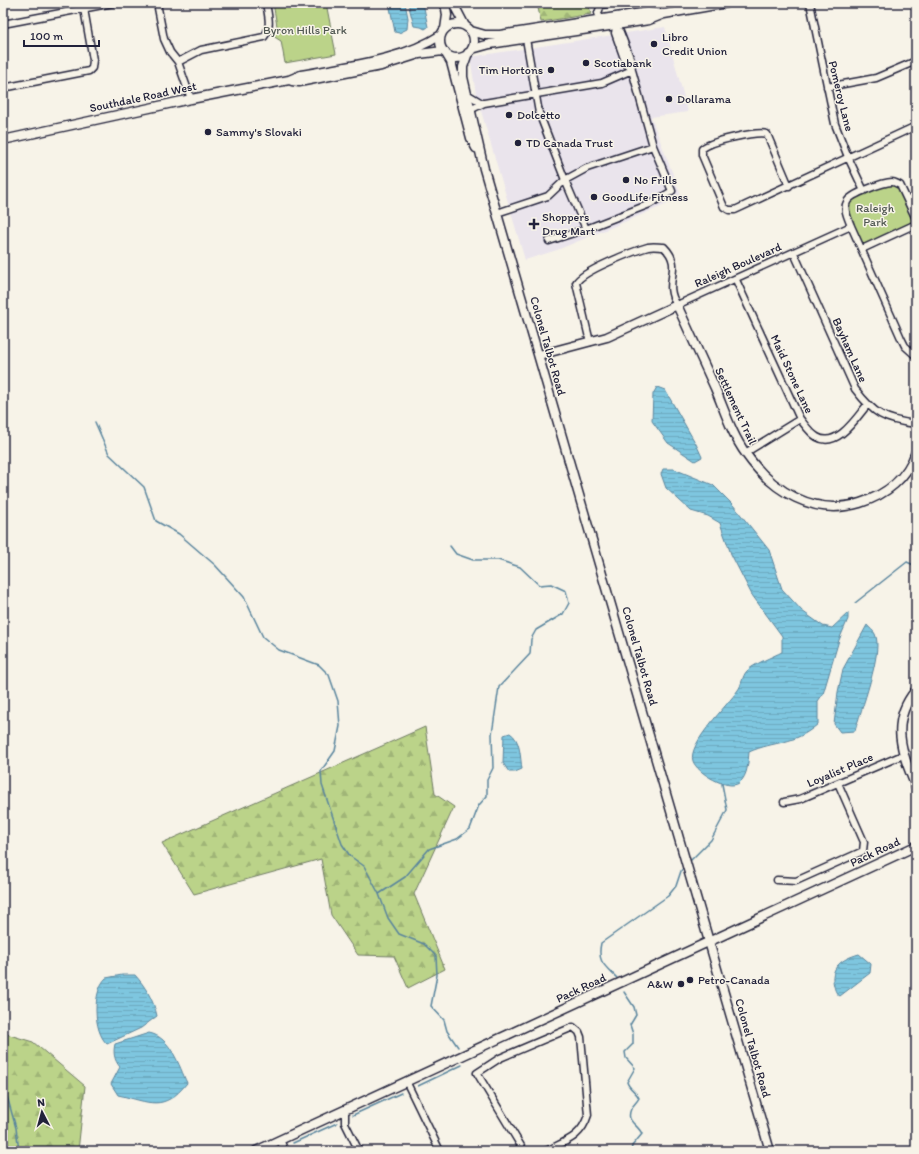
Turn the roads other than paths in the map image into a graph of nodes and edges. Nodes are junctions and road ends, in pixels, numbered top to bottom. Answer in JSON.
{"nodes":[{"id":1,"x":113,"y":3,"type":"edge"},
{"id":2,"x":157,"y":3,"type":"edge"},
{"id":3,"x":266,"y":3,"type":"edge"},
{"id":4,"x":445,"y":3,"type":"edge"},
{"id":5,"x":453,"y":3,"type":"edge"},
{"id":6,"x":613,"y":3,"type":"edge"},
{"id":7,"x":727,"y":3,"type":"edge"},
{"id":8,"x":810,"y":3,"type":"edge"},
{"id":9,"x":84,"y":6,"type":"edge"},
{"id":10,"x":664,"y":14,"type":"junction"},
{"id":11,"x":600,"y":18,"type":"junction"},
{"id":12,"x":3,"y":24,"type":"edge"},
{"id":13,"x":615,"y":26,"type":"junction"},
{"id":14,"x":468,"y":28,"type":"junction"},
{"id":15,"x":443,"y":32,"type":"junction"},
{"id":16,"x":526,"y":39,"type":"junction"},
{"id":17,"x":444,"y":51,"type":"junction"},
{"id":18,"x":470,"y":51,"type":"junction"},
{"id":19,"x":916,"y":61,"type":"edge"},
{"id":20,"x":178,"y":62,"type":"junction"},
{"id":21,"x":632,"y":69,"type":"junction"},
{"id":22,"x":289,"y":80,"type":"junction"},
{"id":23,"x":827,"y":87,"type":"junction"},
{"id":24,"x":3,"y":88,"type":"edge"},
{"id":25,"x":535,"y":93,"type":"junction"},
{"id":26,"x":467,"y":94,"type":"junction"},
{"id":27,"x":191,"y":99,"type":"junction"},
{"id":28,"x":482,"y":103,"type":"junction"},
{"id":29,"x":470,"y":110,"type":"junction"},
{"id":30,"x":916,"y":126,"type":"edge"},
{"id":31,"x":3,"y":140,"type":"edge"},
{"id":32,"x":653,"y":146,"type":"junction"},
{"id":33,"x":848,"y":157,"type":"junction"},
{"id":34,"x":484,"y":169,"type":"junction"},
{"id":35,"x":565,"y":180,"type":"junction"},
{"id":36,"x":789,"y":186,"type":"junction"},
{"id":37,"x":864,"y":191,"type":"junction"},
{"id":38,"x":916,"y":197,"type":"edge"},
{"id":39,"x":908,"y":201,"type":"junction"},
{"id":40,"x":496,"y":213,"type":"junction"},
{"id":41,"x":916,"y":219,"type":"edge"},
{"id":42,"x":916,"y":224,"type":"edge"},
{"id":43,"x":851,"y":226,"type":"junction"},
{"id":44,"x":586,"y":229,"type":"junction"},
{"id":45,"x":549,"y":241,"type":"dead end"},
{"id":46,"x":862,"y":249,"type":"junction"},
{"id":47,"x":794,"y":253,"type":"junction"},
{"id":48,"x":736,"y":280,"type":"junction"},
{"id":49,"x":677,"y":305,"type":"junction"},
{"id":50,"x":590,"y":342,"type":"junction"},
{"id":51,"x":539,"y":355,"type":"junction"},
{"id":52,"x":916,"y":356,"type":"edge"},
{"id":53,"x":867,"y":405,"type":"junction"},
{"id":54,"x":800,"y":419,"type":"junction"},
{"id":55,"x":916,"y":424,"type":"edge"},
{"id":56,"x":916,"y":452,"type":"edge"},
{"id":57,"x":745,"y":453,"type":"junction"},
{"id":58,"x":916,"y":690,"type":"edge"},
{"id":59,"x":903,"y":755,"type":"junction"},
{"id":60,"x":838,"y":783,"type":"junction"},
{"id":61,"x":916,"y":787,"type":"edge"},
{"id":62,"x":784,"y":802,"type":"dead end"},
{"id":63,"x":916,"y":846,"type":"edge"},
{"id":64,"x":777,"y":880,"type":"dead end"},
{"id":65,"x":710,"y":942,"type":"junction"},
{"id":66,"x":406,"y":1081,"type":"junction"},
{"id":67,"x":345,"y":1110,"type":"junction"},
{"id":68,"x":280,"y":1140,"type":"junction"},
{"id":69,"x":256,"y":1151,"type":"edge"},
{"id":70,"x":285,"y":1151,"type":"edge"},
{"id":71,"x":359,"y":1151,"type":"edge"},
{"id":72,"x":440,"y":1151,"type":"edge"},
{"id":73,"x":524,"y":1151,"type":"edge"},
{"id":74,"x":546,"y":1151,"type":"edge"},
{"id":75,"x":770,"y":1151,"type":"edge"}],
"edges":[{"from":1,"to":9,"type":"street"},
{"from":2,"to":20,"type":"street"},
{"from":3,"to":20,"type":"street"},
{"from":4,"to":15,"type":"main road"},
{"from":5,"to":14,"type":"main road"},
{"from":6,"to":11,"type":"street"},
{"from":7,"to":10,"type":"main road"},
{"from":8,"to":23,"type":"street","name":"Pomeroy Lane"},
{"from":9,"to":12,"type":"street"},
{"from":9,"to":24,"type":"street"},
{"from":10,"to":11,"type":"main road"},
{"from":10,"to":13,"type":"main road"},
{"from":11,"to":13,"type":"street"},
{"from":11,"to":14,"type":"main road"},
{"from":13,"to":16,"type":"main road"},
{"from":13,"to":21,"type":"street"},
{"from":14,"to":15,"type":"main road"},
{"from":14,"to":18,"type":"main road"},
{"from":15,"to":17,"type":"main road"},
{"from":15,"to":22,"type":"main road","name":"Southdale Road West"},
{"from":16,"to":18,"type":"main road"},
{"from":16,"to":25,"type":"street"},
{"from":17,"to":18,"type":"main road"},
{"from":17,"to":22,"type":"main road","name":"Southdale Road West"},
{"from":17,"to":34,"type":"main road","name":"Colonel Talbot Road"},
{"from":18,"to":26,"type":"main road","name":"Colonel Talbot Road"},
{"from":19,"to":23,"type":"street"},
{"from":20,"to":27,"type":"street"},
{"from":21,"to":25,"type":"street"},
{"from":21,"to":32,"type":"street"},
{"from":22,"to":27,"type":"main road","name":"Southdale Road West"},
{"from":23,"to":33,"type":"street","name":"Pomeroy Lane"},
{"from":25,"to":28,"type":"street"},
{"from":25,"to":35,"type":"street"},
{"from":26,"to":28,"type":"street"},
{"from":26,"to":29,"type":"main road","name":"Colonel Talbot Road"},
{"from":27,"to":31,"type":"main road","name":"Southdale Road West"},
{"from":28,"to":29,"type":"street"},
{"from":29,"to":34,"type":"main road","name":"Colonel Talbot Road"},
{"from":30,"to":33,"type":"street"},
{"from":32,"to":35,"type":"street"},
{"from":32,"to":44,"type":"street"},
{"from":33,"to":36,"type":"street"},
{"from":33,"to":37,"type":"street","name":"Pomeroy Lane"},
{"from":34,"to":40,"type":"main road","name":"Colonel Talbot Road"},
{"from":35,"to":40,"type":"street"},
{"from":35,"to":44,"type":"street"},
{"from":36,"to":36,"type":"street"},
{"from":37,"to":39,"type":"street"},
{"from":37,"to":43,"type":"street"},
{"from":38,"to":39,"type":"street"},
{"from":39,"to":41,"type":"street"},
{"from":40,"to":51,"type":"main road","name":"Colonel Talbot Road"},
{"from":42,"to":46,"type":"street"},
{"from":43,"to":46,"type":"street"},
{"from":43,"to":47,"type":"street","name":"Raleigh Boulevard"},
{"from":44,"to":45,"type":"street"},
{"from":46,"to":52,"type":"street"},
{"from":47,"to":48,"type":"street","name":"Raleigh Boulevard"},
{"from":47,"to":53,"type":"street","name":"Bayham Lane"},
{"from":48,"to":49,"type":"street","name":"Raleigh Boulevard"},
{"from":48,"to":54,"type":"street","name":"Maid Stone Lane"},
{"from":49,"to":50,"type":"main road","name":"Raleigh Boulevard"},
{"from":49,"to":50,"type":"street"},
{"from":49,"to":57,"type":"main road","name":"Settlement Trail"},
{"from":50,"to":51,"type":"main road","name":"Raleigh Boulevard"},
{"from":51,"to":65,"type":"main road","name":"Colonel Talbot Road"},
{"from":53,"to":54,"type":"street","name":"Maid Stone Lane"},
{"from":53,"to":55,"type":"street","name":"Bayham Lane"},
{"from":54,"to":57,"type":"street"},
{"from":56,"to":57,"type":"main road","name":"Settlement Trail"},
{"from":58,"to":59,"type":"main road"},
{"from":59,"to":60,"type":"street","name":"Loyalist Place"},
{"from":59,"to":61,"type":"main road"},
{"from":60,"to":62,"type":"street","name":"Loyalist Place"},
{"from":60,"to":64,"type":"street"},
{"from":63,"to":65,"type":"main road","name":"Pack Road"},
{"from":65,"to":66,"type":"main road","name":"Pack Road"},
{"from":65,"to":75,"type":"main road","name":"Colonel Talbot Road"},
{"from":66,"to":67,"type":"main road","name":"Pack Road"},
{"from":66,"to":72,"type":"street"},
{"from":67,"to":68,"type":"main road","name":"Pack Road"},
{"from":67,"to":71,"type":"street"},
{"from":68,"to":69,"type":"main road","name":"Pack Road"},
{"from":68,"to":70,"type":"street"},
{"from":73,"to":74,"type":"street"}]}
